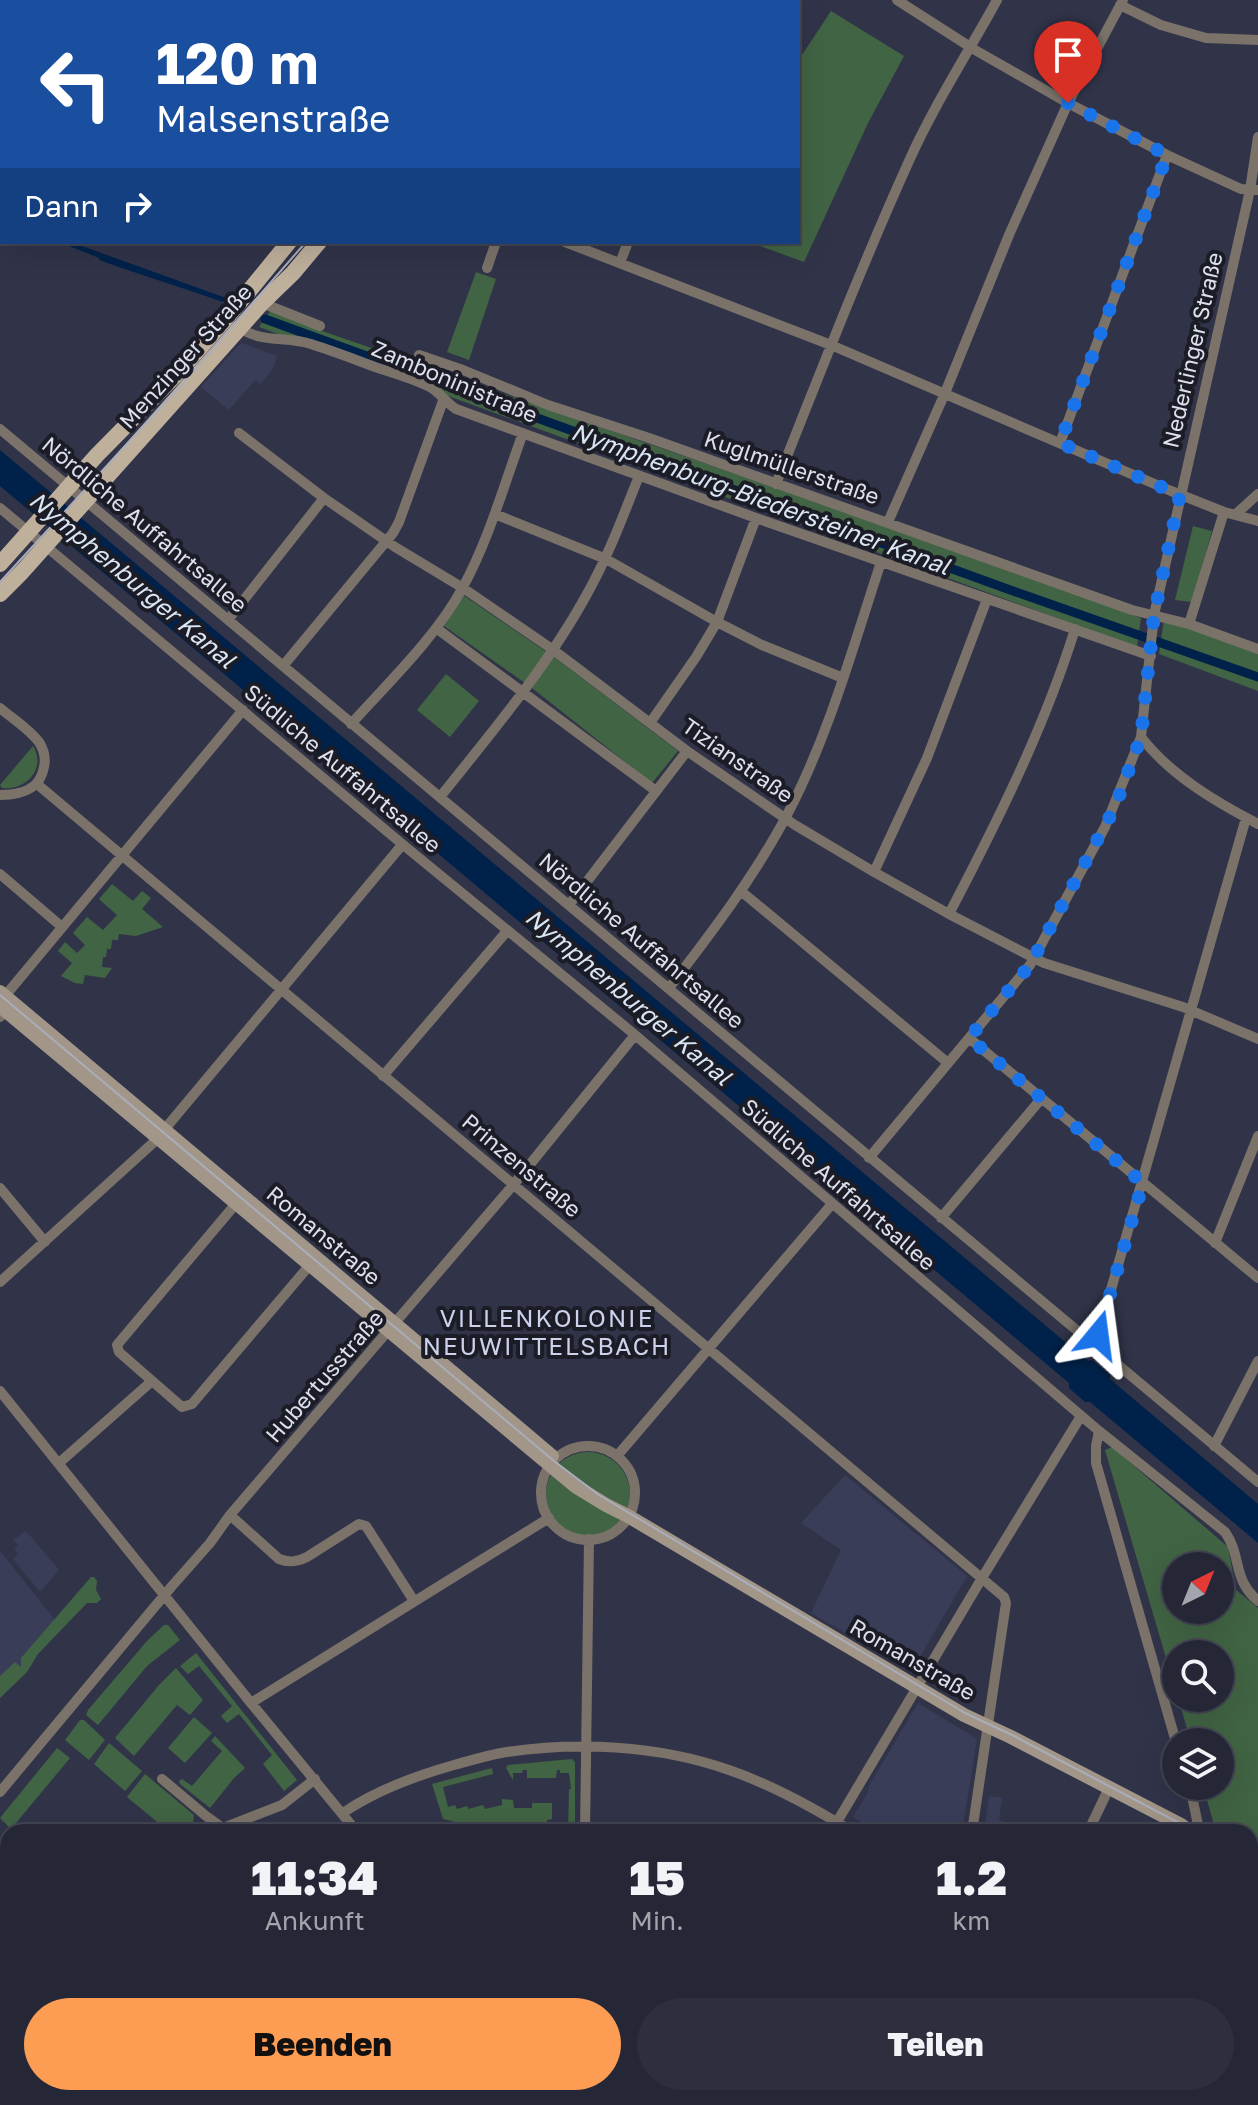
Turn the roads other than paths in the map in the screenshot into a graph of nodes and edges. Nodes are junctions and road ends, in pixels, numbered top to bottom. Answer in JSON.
{"nodes":[{"id":1,"x":897,"y":0,"type":"edge"},
{"id":2,"x":997,"y":0,"type":"edge"},
{"id":3,"x":1122,"y":2,"type":"edge"},
{"id":4,"x":1258,"y":40,"type":"edge"},
{"id":5,"x":971,"y":48,"type":"junction"},
{"id":6,"x":1068,"y":103,"type":"junction"},
{"id":7,"x":1258,"y":137,"type":"edge"},
{"id":8,"x":1167,"y":155,"type":"junction"},
{"id":9,"x":1254,"y":190,"type":"edge"},
{"id":10,"x":287,"y":244,"type":"edge"},
{"id":11,"x":317,"y":244,"type":"edge"},
{"id":12,"x":495,"y":244,"type":"edge"},
{"id":13,"x":570,"y":244,"type":"edge"},
{"id":14,"x":627,"y":244,"type":"edge"},
{"id":15,"x":620,"y":263,"type":"junction"},
{"id":16,"x":487,"y":268,"type":"dead end"},
{"id":17,"x":262,"y":303,"type":"junction"},
{"id":18,"x":320,"y":326,"type":"dead end"},
{"id":19,"x":240,"y":328,"type":"junction"},
{"id":20,"x":831,"y":345,"type":"junction"},
{"id":21,"x":419,"y":355,"type":"dead end"},
{"id":22,"x":945,"y":393,"type":"junction"},
{"id":23,"x":443,"y":401,"type":"junction"},
{"id":24,"x":0,"y":429,"type":"edge"},
{"id":25,"x":239,"y":433,"type":"dead end"},
{"id":26,"x":523,"y":433,"type":"junction"},
{"id":27,"x":1060,"y":443,"type":"junction"},
{"id":28,"x":639,"y":476,"type":"junction"},
{"id":29,"x":776,"y":484,"type":"junction"},
{"id":30,"x":64,"y":491,"type":"junction"},
{"id":31,"x":1258,"y":494,"type":"edge"},
{"id":32,"x":1180,"y":495,"type":"junction"},
{"id":33,"x":324,"y":498,"type":"junction"},
{"id":34,"x":81,"y":506,"type":"junction"},
{"id":35,"x":0,"y":508,"type":"edge"},
{"id":36,"x":1224,"y":512,"type":"junction"},
{"id":37,"x":495,"y":514,"type":"junction"},
{"id":38,"x":1236,"y":514,"type":"junction"},
{"id":39,"x":756,"y":518,"type":"junction"},
{"id":40,"x":1258,"y":521,"type":"edge"},
{"id":41,"x":888,"y":522,"type":"junction"},
{"id":42,"x":32,"y":527,"type":"junction"},
{"id":43,"x":387,"y":541,"type":"junction"},
{"id":44,"x":49,"y":542,"type":"junction"},
{"id":45,"x":606,"y":559,"type":"junction"},
{"id":46,"x":881,"y":562,"type":"junction"},
{"id":47,"x":0,"y":564,"type":"edge"},
{"id":48,"x":463,"y":588,"type":"junction"},
{"id":49,"x":0,"y":594,"type":"edge"},
{"id":50,"x":987,"y":599,"type":"junction"},
{"id":51,"x":228,"y":620,"type":"junction"},
{"id":52,"x":1154,"y":621,"type":"junction"},
{"id":53,"x":717,"y":622,"type":"junction"},
{"id":54,"x":1189,"y":624,"type":"junction"},
{"id":55,"x":436,"y":628,"type":"junction"},
{"id":56,"x":1075,"y":629,"type":"junction"},
{"id":57,"x":552,"y":649,"type":"junction"},
{"id":58,"x":1258,"y":649,"type":"edge"},
{"id":59,"x":1151,"y":656,"type":"junction"},
{"id":60,"x":283,"y":666,"type":"junction"},
{"id":61,"x":843,"y":678,"type":"junction"},
{"id":62,"x":522,"y":691,"type":"junction"},
{"id":63,"x":0,"y":708,"type":"edge"},
{"id":64,"x":243,"y":710,"type":"junction"},
{"id":65,"x":650,"y":723,"type":"junction"},
{"id":66,"x":351,"y":724,"type":"junction"},
{"id":67,"x":1141,"y":737,"type":"junction"},
{"id":68,"x":687,"y":751,"type":"junction"},
{"id":69,"x":37,"y":784,"type":"junction"},
{"id":70,"x":656,"y":791,"type":"junction"},
{"id":71,"x":0,"y":795,"type":"edge"},
{"id":72,"x":440,"y":797,"type":"junction"},
{"id":73,"x":786,"y":817,"type":"junction"},
{"id":74,"x":1246,"y":818,"type":"junction"},
{"id":75,"x":1258,"y":824,"type":"edge"},
{"id":76,"x":402,"y":845,"type":"junction"},
{"id":77,"x":122,"y":855,"type":"junction"},
{"id":78,"x":874,"y":872,"type":"junction"},
{"id":79,"x":0,"y":874,"type":"edge"},
{"id":80,"x":742,"y":892,"type":"junction"},
{"id":81,"x":569,"y":905,"type":"junction"},
{"id":82,"x":949,"y":914,"type":"junction"},
{"id":83,"x":62,"y":927,"type":"junction"},
{"id":84,"x":507,"y":931,"type":"junction"},
{"id":85,"x":1035,"y":958,"type":"junction"},
{"id":86,"x":669,"y":988,"type":"junction"},
{"id":87,"x":281,"y":989,"type":"junction"},
{"id":88,"x":2,"y":1004,"type":"edge"},
{"id":89,"x":1192,"y":1010,"type":"junction"},
{"id":90,"x":635,"y":1035,"type":"junction"},
{"id":91,"x":969,"y":1038,"type":"junction"},
{"id":92,"x":1258,"y":1039,"type":"edge"},
{"id":93,"x":948,"y":1063,"type":"junction"},
{"id":94,"x":383,"y":1076,"type":"junction"},
{"id":95,"x":1041,"y":1099,"type":"junction"},
{"id":96,"x":161,"y":1134,"type":"junction"},
{"id":97,"x":1258,"y":1136,"type":"edge"},
{"id":98,"x":869,"y":1158,"type":"junction"},
{"id":99,"x":1143,"y":1183,"type":"junction"},
{"id":100,"x":514,"y":1184,"type":"junction"},
{"id":101,"x":0,"y":1188,"type":"edge"},
{"id":102,"x":239,"y":1200,"type":"junction"},
{"id":103,"x":832,"y":1204,"type":"junction"},
{"id":104,"x":941,"y":1218,"type":"junction"},
{"id":105,"x":45,"y":1242,"type":"junction"},
{"id":106,"x":1215,"y":1243,"type":"junction"},
{"id":107,"x":312,"y":1261,"type":"junction"},
{"id":108,"x":1258,"y":1278,"type":"edge"},
{"id":109,"x":0,"y":1282,"type":"edge"},
{"id":110,"x":392,"y":1328,"type":"junction"},
{"id":111,"x":1091,"y":1344,"type":"junction"},
{"id":112,"x":709,"y":1348,"type":"junction"},
{"id":113,"x":1258,"y":1361,"type":"edge"},
{"id":114,"x":152,"y":1381,"type":"junction"},
{"id":115,"x":0,"y":1391,"type":"edge"},
{"id":116,"x":1081,"y":1416,"type":"junction"},
{"id":117,"x":1099,"y":1431,"type":"junction"},
{"id":118,"x":1214,"y":1446,"type":"junction"},
{"id":119,"x":617,"y":1456,"type":"junction"},
{"id":120,"x":552,"y":1462,"type":"junction"},
{"id":121,"x":59,"y":1463,"type":"junction"},
{"id":122,"x":1258,"y":1482,"type":"edge"},
{"id":123,"x":624,"y":1514,"type":"junction"},
{"id":124,"x":230,"y":1515,"type":"junction"},
{"id":125,"x":549,"y":1518,"type":"junction"},
{"id":126,"x":589,"y":1539,"type":"junction"},
{"id":127,"x":982,"y":1578,"type":"junction"},
{"id":128,"x":165,"y":1595,"type":"junction"},
{"id":129,"x":414,"y":1601,"type":"junction"},
{"id":130,"x":1258,"y":1601,"type":"edge"},
{"id":131,"x":917,"y":1687,"type":"junction"},
{"id":132,"x":251,"y":1703,"type":"junction"},
{"id":133,"x":987,"y":1726,"type":"junction"},
{"id":134,"x":1172,"y":1728,"type":"edge"},
{"id":135,"x":586,"y":1747,"type":"junction"},
{"id":136,"x":162,"y":1779,"type":"dead end"},
{"id":137,"x":315,"y":1779,"type":"junction"},
{"id":138,"x":1109,"y":1788,"type":"junction"},
{"id":139,"x":0,"y":1792,"type":"edge"},
{"id":140,"x":1193,"y":1800,"type":"edge"},
{"id":141,"x":343,"y":1813,"type":"junction"},
{"id":142,"x":837,"y":1822,"type":"junction"},
{"id":143,"x":214,"y":1824,"type":"edge"},
{"id":144,"x":238,"y":1824,"type":"edge"},
{"id":145,"x":351,"y":1824,"type":"edge"},
{"id":146,"x":585,"y":1824,"type":"edge"},
{"id":147,"x":840,"y":1824,"type":"edge"},
{"id":148,"x":973,"y":1824,"type":"edge"},
{"id":149,"x":1092,"y":1824,"type":"edge"},
{"id":150,"x":1179,"y":1824,"type":"edge"},
{"id":151,"x":1198,"y":1824,"type":"edge"}],
"edges":[{"from":1,"to":5,"type":"street"},
{"from":2,"to":5,"type":"street"},
{"from":3,"to":4,"type":"street"},
{"from":3,"to":6,"type":"street"},
{"from":5,"to":6,"type":"street"},
{"from":5,"to":20,"type":"street"},
{"from":6,"to":8,"type":"street"},
{"from":6,"to":22,"type":"street"},
{"from":7,"to":9,"type":"street","name":"Nederlinger Straße"},
{"from":8,"to":9,"type":"street"},
{"from":8,"to":27,"type":"street"},
{"from":9,"to":32,"type":"street","name":"Nederlinger Straße"},
{"from":10,"to":30,"type":"main road","name":"Menzinger Straße"},
{"from":11,"to":17,"type":"main road","name":"Menzinger Straße"},
{"from":12,"to":16,"type":"street"},
{"from":13,"to":15,"type":"street"},
{"from":14,"to":15,"type":"street"},
{"from":15,"to":20,"type":"street"},
{"from":17,"to":18,"type":"street"},
{"from":17,"to":19,"type":"main road","name":"Menzinger Straße"},
{"from":19,"to":23,"type":"street","name":"Zamboninistraße"},
{"from":19,"to":34,"type":"main road","name":"Menzinger Straße"},
{"from":20,"to":22,"type":"street"},
{"from":20,"to":29,"type":"street"},
{"from":21,"to":29,"type":"street","name":"Kuglmüllerstraße"},
{"from":22,"to":27,"type":"street"},
{"from":22,"to":41,"type":"street"},
{"from":23,"to":26,"type":"street","name":"Zamboninistraße"},
{"from":23,"to":43,"type":"street"},
{"from":24,"to":30,"type":"street","name":"Nördliche Auffahrtsallee"},
{"from":25,"to":33,"type":"street","name":"Tizianstraße"},
{"from":26,"to":28,"type":"street","name":"Zamboninistraße"},
{"from":26,"to":37,"type":"street"},
{"from":27,"to":32,"type":"street"},
{"from":28,"to":39,"type":"street","name":"Zamboninistraße"},
{"from":28,"to":45,"type":"street"},
{"from":29,"to":41,"type":"street","name":"Kuglmüllerstraße"},
{"from":30,"to":34,"type":"street","name":"Nördliche Auffahrtsallee"},
{"from":30,"to":42,"type":"main road","name":"Menzinger Straße"},
{"from":31,"to":38,"type":"street"},
{"from":32,"to":36,"type":"street"},
{"from":32,"to":52,"type":"street","name":"Nederlinger Straße"},
{"from":33,"to":43,"type":"street","name":"Tizianstraße"},
{"from":33,"to":51,"type":"street"},
{"from":34,"to":44,"type":"main road","name":"Menzinger Straße"},
{"from":34,"to":51,"type":"street","name":"Nördliche Auffahrtsallee"},
{"from":35,"to":42,"type":"street","name":"Südliche Auffahrtsallee"},
{"from":36,"to":38,"type":"street"},
{"from":36,"to":54,"type":"street"},
{"from":37,"to":45,"type":"street"},
{"from":37,"to":48,"type":"street"},
{"from":38,"to":40,"type":"street"},
{"from":39,"to":46,"type":"street","name":"Zamboninistraße"},
{"from":39,"to":53,"type":"street"},
{"from":41,"to":52,"type":"street","name":"Kuglmüllerstraße"},
{"from":42,"to":44,"type":"street","name":"Südliche Auffahrtsallee"},
{"from":42,"to":47,"type":"main road","name":"Menzinger Straße"},
{"from":43,"to":48,"type":"street","name":"Tizianstraße"},
{"from":43,"to":60,"type":"street"},
{"from":44,"to":49,"type":"main road","name":"Menzinger Straße"},
{"from":44,"to":64,"type":"street","name":"Südliche Auffahrtsallee"},
{"from":45,"to":53,"type":"street"},
{"from":45,"to":57,"type":"street"},
{"from":46,"to":50,"type":"street","name":"Zamboninistraße"},
{"from":46,"to":61,"type":"street"},
{"from":48,"to":55,"type":"street"},
{"from":48,"to":57,"type":"street","name":"Tizianstraße"},
{"from":50,"to":56,"type":"street","name":"Zamboninistraße"},
{"from":50,"to":78,"type":"street"},
{"from":51,"to":60,"type":"street","name":"Nördliche Auffahrtsallee"},
{"from":52,"to":54,"type":"street","name":"Kuglmüllerstraße"},
{"from":52,"to":59,"type":"street","name":"Nederlinger Straße"},
{"from":53,"to":61,"type":"street"},
{"from":53,"to":65,"type":"street"},
{"from":54,"to":58,"type":"street","name":"Kuglmüllerstraße"},
{"from":55,"to":62,"type":"street"},
{"from":55,"to":66,"type":"street"},
{"from":56,"to":59,"type":"street","name":"Zamboninistraße"},
{"from":56,"to":82,"type":"street"},
{"from":57,"to":62,"type":"street"},
{"from":57,"to":65,"type":"street","name":"Tizianstraße"},
{"from":59,"to":67,"type":"street","name":"Nederlinger Straße"},
{"from":60,"to":66,"type":"street","name":"Nördliche Auffahrtsallee"},
{"from":61,"to":73,"type":"street"},
{"from":62,"to":70,"type":"street"},
{"from":62,"to":72,"type":"street"},
{"from":63,"to":69,"type":"street"},
{"from":64,"to":76,"type":"street","name":"Südliche Auffahrtsallee"},
{"from":64,"to":77,"type":"street"},
{"from":65,"to":68,"type":"street","name":"Tizianstraße"},
{"from":66,"to":72,"type":"street","name":"Nördliche Auffahrtsallee"},
{"from":67,"to":74,"type":"street"},
{"from":67,"to":85,"type":"street","name":"Nederlinger Straße"},
{"from":68,"to":70,"type":"street"},
{"from":68,"to":73,"type":"street","name":"Tizianstraße"},
{"from":69,"to":71,"type":"street"},
{"from":69,"to":77,"type":"street","name":"Prinzenstraße"},
{"from":70,"to":81,"type":"street"},
{"from":72,"to":81,"type":"street","name":"Nördliche Auffahrtsallee"},
{"from":73,"to":78,"type":"street","name":"Tizianstraße"},
{"from":73,"to":80,"type":"street"},
{"from":74,"to":75,"type":"street"},
{"from":74,"to":89,"type":"street"},
{"from":76,"to":84,"type":"street","name":"Südliche Auffahrtsallee"},
{"from":76,"to":87,"type":"street"},
{"from":77,"to":83,"type":"street"},
{"from":77,"to":87,"type":"street","name":"Prinzenstraße"},
{"from":78,"to":82,"type":"street","name":"Tizianstraße"},
{"from":79,"to":83,"type":"street"},
{"from":80,"to":86,"type":"street"},
{"from":80,"to":93,"type":"street"},
{"from":81,"to":86,"type":"street","name":"Nördliche Auffahrtsallee"},
{"from":82,"to":85,"type":"street","name":"Tizianstraße"},
{"from":83,"to":88,"type":"street"},
{"from":84,"to":90,"type":"street","name":"Südliche Auffahrtsallee"},
{"from":84,"to":94,"type":"street"},
{"from":85,"to":89,"type":"street","name":"Tizianstraße"},
{"from":85,"to":91,"type":"street","name":"Nederlinger Straße"},
{"from":86,"to":98,"type":"street","name":"Nördliche Auffahrtsallee"},
{"from":87,"to":94,"type":"street","name":"Prinzenstraße"},
{"from":87,"to":96,"type":"street"},
{"from":88,"to":96,"type":"main road","name":"Romanstraße"},
{"from":89,"to":92,"type":"street","name":"Tizianstraße"},
{"from":89,"to":99,"type":"street"},
{"from":90,"to":100,"type":"street","name":"Hubertusstraße"},
{"from":90,"to":103,"type":"street","name":"Südliche Auffahrtsallee"},
{"from":91,"to":93,"type":"street","name":"Nederlinger Straße"},
{"from":91,"to":95,"type":"street"},
{"from":93,"to":98,"type":"street","name":"Nederlinger Straße"},
{"from":94,"to":100,"type":"street","name":"Prinzenstraße"},
{"from":95,"to":99,"type":"street"},
{"from":95,"to":104,"type":"street"},
{"from":96,"to":102,"type":"main road","name":"Romanstraße"},
{"from":96,"to":105,"type":"street"},
{"from":97,"to":106,"type":"street"},
{"from":98,"to":104,"type":"street","name":"Nördliche Auffahrtsallee"},
{"from":99,"to":106,"type":"street"},
{"from":99,"to":111,"type":"street"},
{"from":100,"to":110,"type":"street","name":"Hubertusstraße"},
{"from":100,"to":112,"type":"street","name":"Prinzenstraße"},
{"from":101,"to":105,"type":"street"},
{"from":102,"to":107,"type":"main road","name":"Romanstraße"},
{"from":102,"to":114,"type":"street"},
{"from":103,"to":112,"type":"street"},
{"from":103,"to":116,"type":"street","name":"Südliche Auffahrtsallee"},
{"from":104,"to":111,"type":"street","name":"Nördliche Auffahrtsallee"},
{"from":105,"to":109,"type":"street"},
{"from":106,"to":108,"type":"street"},
{"from":107,"to":110,"type":"main road","name":"Romanstraße"},
{"from":107,"to":114,"type":"street"},
{"from":110,"to":120,"type":"main road","name":"Romanstraße"},
{"from":110,"to":124,"type":"street","name":"Hubertusstraße"},
{"from":111,"to":118,"type":"street","name":"Nördliche Auffahrtsallee"},
{"from":112,"to":119,"type":"street"},
{"from":112,"to":127,"type":"street","name":"Prinzenstraße"},
{"from":113,"to":118,"type":"street"},
{"from":114,"to":121,"type":"street"},
{"from":115,"to":121,"type":"street"},
{"from":116,"to":117,"type":"street","name":"Südliche Auffahrtsallee"},
{"from":116,"to":127,"type":"street"},
{"from":117,"to":130,"type":"street","name":"Südliche Auffahrtsallee"},
{"from":117,"to":134,"type":"street"},
{"from":118,"to":122,"type":"street","name":"Nördliche Auffahrtsallee"},
{"from":119,"to":120,"type":"street"},
{"from":119,"to":123,"type":"street"},
{"from":120,"to":123,"type":"main road","name":"Romanstraße"},
{"from":120,"to":125,"type":"street"},
{"from":121,"to":128,"type":"street"},
{"from":123,"to":126,"type":"street"},
{"from":123,"to":131,"type":"main road","name":"Romanstraße"},
{"from":124,"to":128,"type":"street","name":"Hubertusstraße"},
{"from":124,"to":129,"type":"street"},
{"from":125,"to":126,"type":"street"},
{"from":125,"to":129,"type":"street"},
{"from":126,"to":135,"type":"street"},
{"from":127,"to":131,"type":"street"},
{"from":127,"to":133,"type":"street","name":"Prinzenstraße"},
{"from":128,"to":132,"type":"street"},
{"from":128,"to":139,"type":"street","name":"Hubertusstraße"},
{"from":129,"to":132,"type":"street"},
{"from":131,"to":133,"type":"main road","name":"Romanstraße"},
{"from":131,"to":142,"type":"street"},
{"from":132,"to":137,"type":"street"},
{"from":133,"to":138,"type":"main road","name":"Romanstraße"},
{"from":133,"to":148,"type":"street"},
{"from":135,"to":141,"type":"street"},
{"from":135,"to":142,"type":"street"},
{"from":135,"to":146,"type":"street"},
{"from":136,"to":143,"type":"street"},
{"from":137,"to":141,"type":"street"},
{"from":137,"to":144,"type":"street"},
{"from":138,"to":149,"type":"street"},
{"from":138,"to":150,"type":"main road","name":"Romanstraße"},
{"from":140,"to":151,"type":"street"},
{"from":141,"to":145,"type":"street"},
{"from":142,"to":147,"type":"street"}]}
